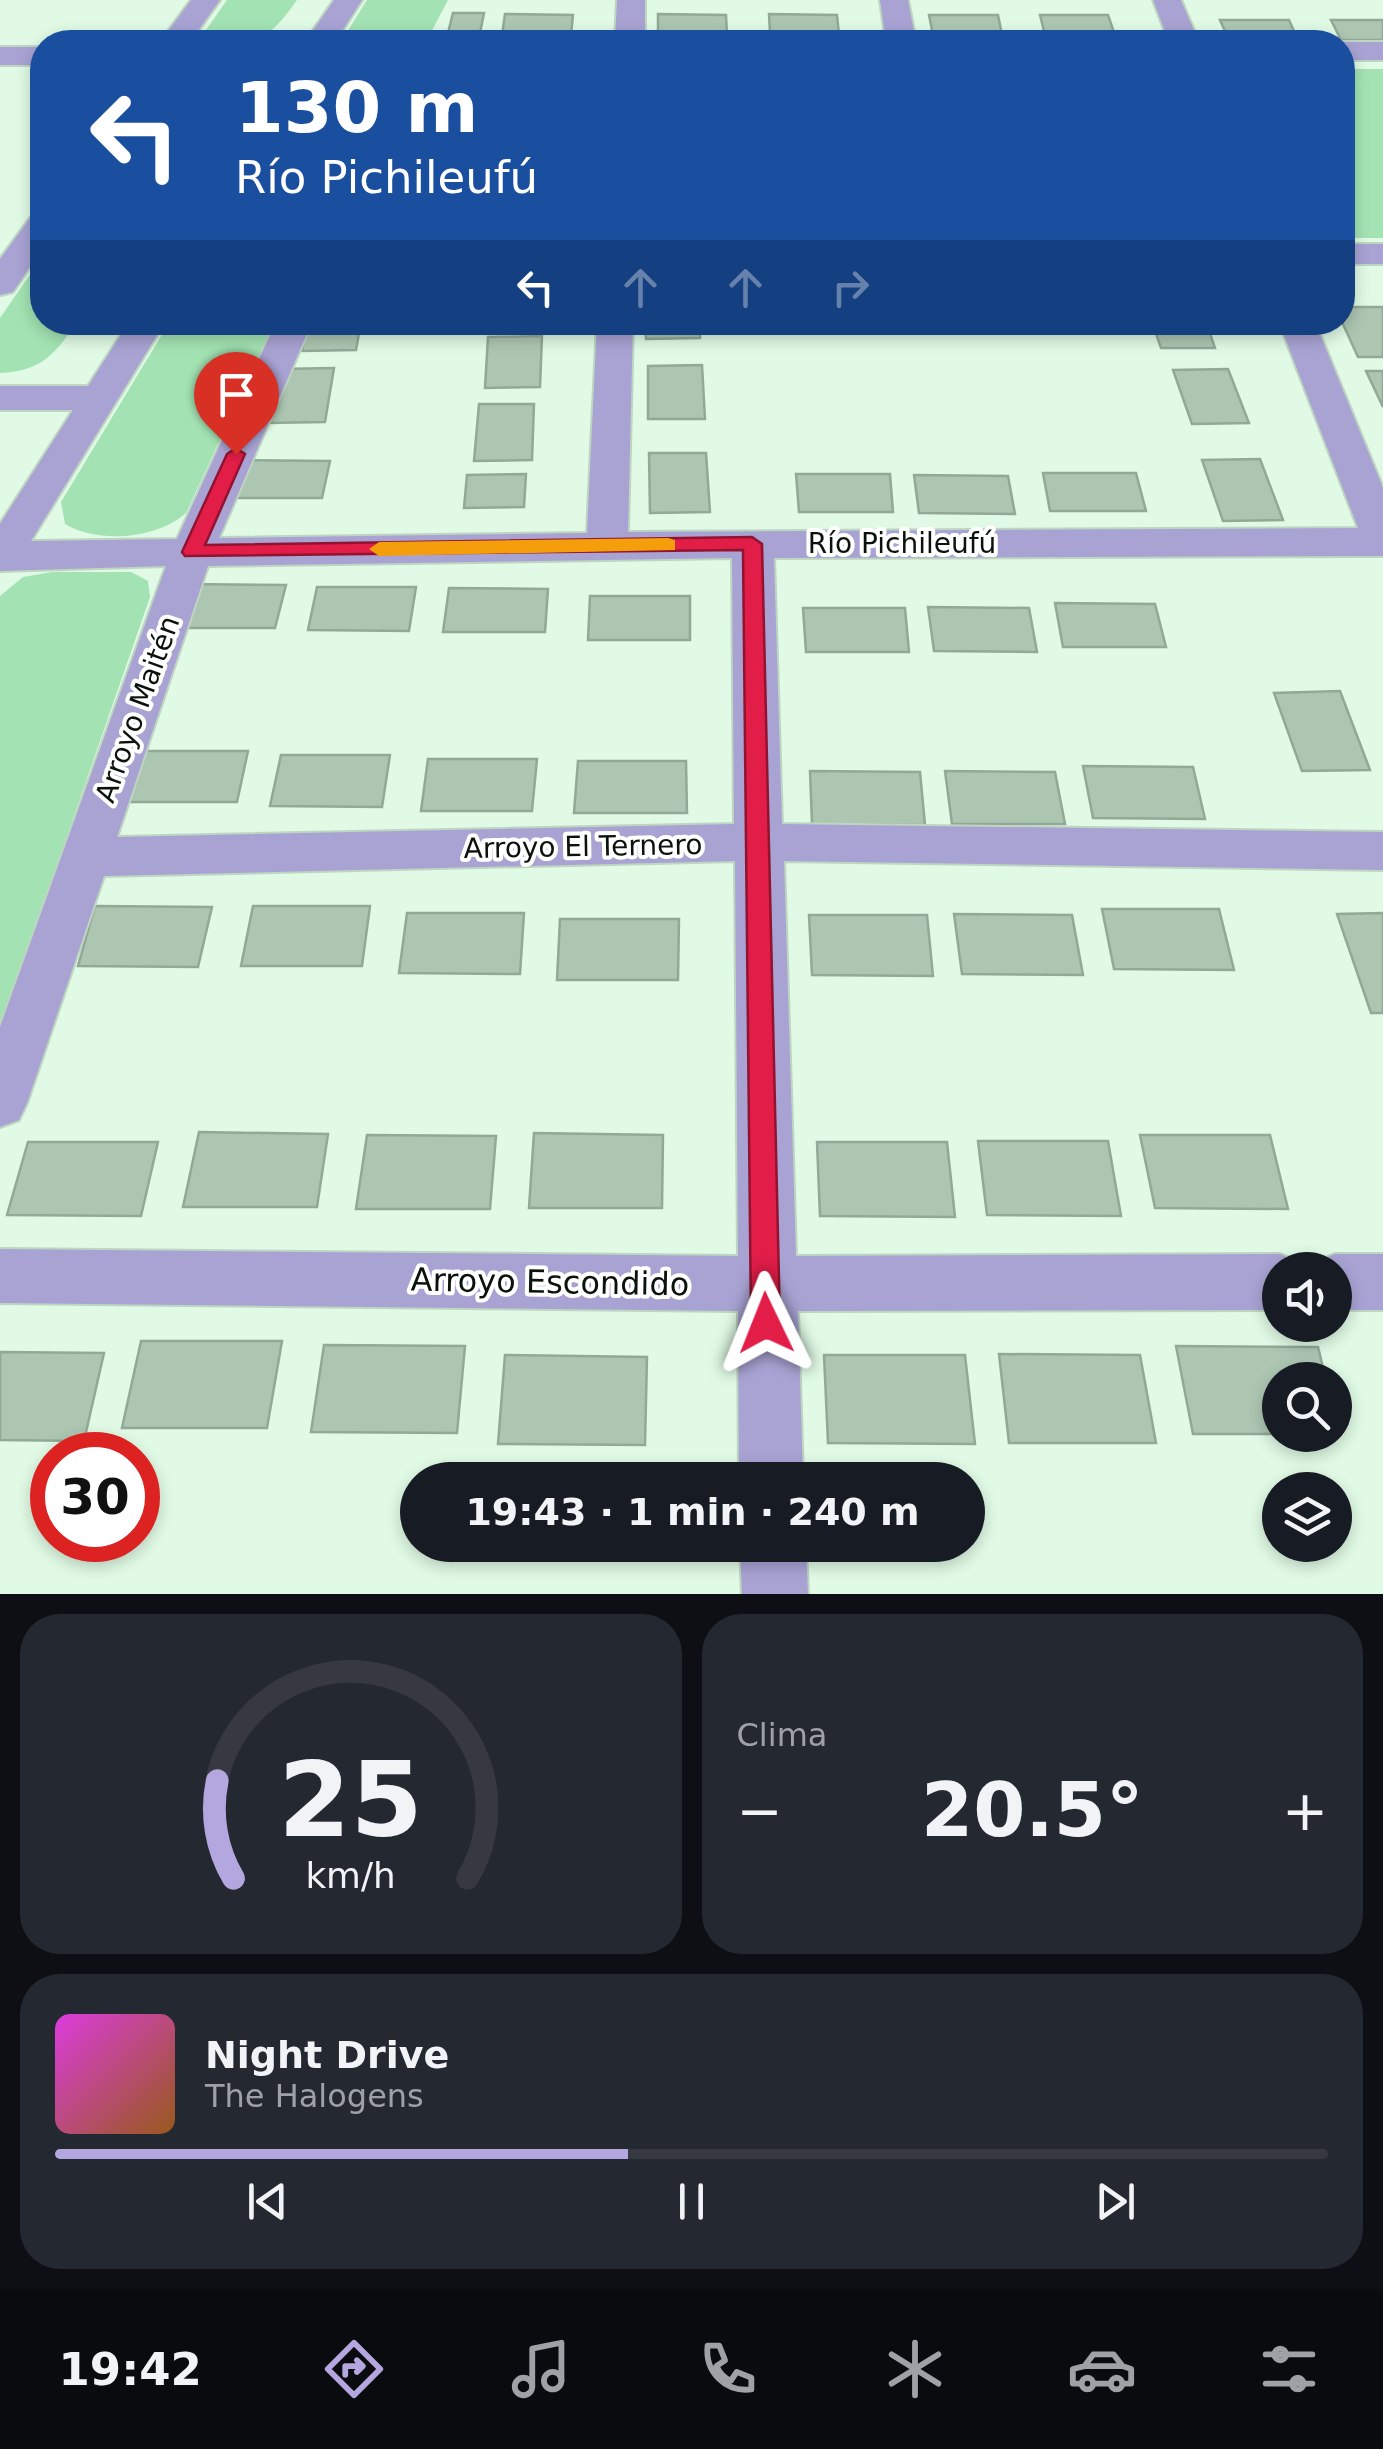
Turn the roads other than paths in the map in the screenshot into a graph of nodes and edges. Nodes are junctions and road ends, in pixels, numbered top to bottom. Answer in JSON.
{"nodes":[{"id":1,"x":206,"y":0,"type":"edge"},
{"id":2,"x":348,"y":0,"type":"edge"},
{"id":3,"x":631,"y":0,"type":"edge"},
{"id":4,"x":894,"y":0,"type":"edge"},
{"id":5,"x":1167,"y":0,"type":"edge"},
{"id":6,"x":184,"y":30,"type":"edge"},
{"id":7,"x":328,"y":30,"type":"edge"},
{"id":8,"x":630,"y":30,"type":"edge"},
{"id":9,"x":900,"y":30,"type":"edge"},
{"id":10,"x":1179,"y":30,"type":"edge"},
{"id":11,"x":1355,"y":51,"type":"edge"},
{"id":12,"x":1383,"y":51,"type":"edge"},
{"id":13,"x":0,"y":56,"type":"edge"},
{"id":14,"x":30,"y":56,"type":"edge"},
{"id":15,"x":30,"y":242,"type":"edge"},
{"id":16,"x":1355,"y":254,"type":"edge"},
{"id":17,"x":1383,"y":254,"type":"edge"},
{"id":18,"x":0,"y":284,"type":"edge"},
{"id":19,"x":139,"y":335,"type":"edge"},
{"id":20,"x":288,"y":335,"type":"edge"},
{"id":21,"x":615,"y":335,"type":"edge"},
{"id":22,"x":1303,"y":335,"type":"edge"},
{"id":23,"x":0,"y":398,"type":"edge"},
{"id":24,"x":100,"y":398,"type":"junction"},
{"id":25,"x":1383,"y":541,"type":"edge"},
{"id":26,"x":752,"y":544,"type":"junction"},
{"id":27,"x":607,"y":546,"type":"junction"},
{"id":28,"x":192,"y":552,"type":"junction"},
{"id":29,"x":1,"y":556,"type":"edge"},
{"id":30,"x":756,"y":842,"type":"junction"},
{"id":31,"x":1383,"y":851,"type":"edge"},
{"id":32,"x":84,"y":858,"type":"junction"},
{"id":33,"x":0,"y":1103,"type":"edge"},
{"id":34,"x":0,"y":1276,"type":"edge"},
{"id":35,"x":1262,"y":1282,"type":"edge"},
{"id":36,"x":1352,"y":1282,"type":"edge"},
{"id":37,"x":1383,"y":1282,"type":"edge"},
{"id":38,"x":764,"y":1284,"type":"junction"},
{"id":39,"x":770,"y":1462,"type":"edge"},
{"id":40,"x":773,"y":1562,"type":"edge"},
{"id":41,"x":774,"y":1594,"type":"edge"}],
"edges":[{"from":1,"to":6,"type":"street"},
{"from":2,"to":7,"type":"street"},
{"from":3,"to":8,"type":"street"},
{"from":4,"to":9,"type":"street"},
{"from":5,"to":10,"type":"street"},
{"from":11,"to":12,"type":"street"},
{"from":13,"to":14,"type":"street"},
{"from":15,"to":18,"type":"street"},
{"from":16,"to":17,"type":"street"},
{"from":19,"to":24,"type":"street"},
{"from":20,"to":28,"type":"street","name":"Arroyo Maitén"},
{"from":21,"to":27,"type":"street"},
{"from":22,"to":25,"type":"street"},
{"from":23,"to":24,"type":"street"},
{"from":24,"to":29,"type":"street"},
{"from":25,"to":26,"type":"street","name":"Río Pichileufú"},
{"from":26,"to":27,"type":"street","name":"Río Pichileufú"},
{"from":26,"to":30,"type":"street"},
{"from":27,"to":28,"type":"street","name":"Río Pichileufú"},
{"from":28,"to":29,"type":"street","name":"Río Pichileufú"},
{"from":28,"to":32,"type":"street","name":"Arroyo Maitén"},
{"from":30,"to":31,"type":"street","name":"Arroyo El Ternero"},
{"from":30,"to":32,"type":"street","name":"Arroyo El Ternero"},
{"from":30,"to":38,"type":"street"},
{"from":32,"to":33,"type":"street","name":"Arroyo Maitén"},
{"from":34,"to":38,"type":"street","name":"Arroyo Escondido"},
{"from":35,"to":38,"type":"street","name":"Arroyo Escondido"},
{"from":36,"to":37,"type":"street"},
{"from":38,"to":39,"type":"street"},
{"from":40,"to":41,"type":"street"}]}
